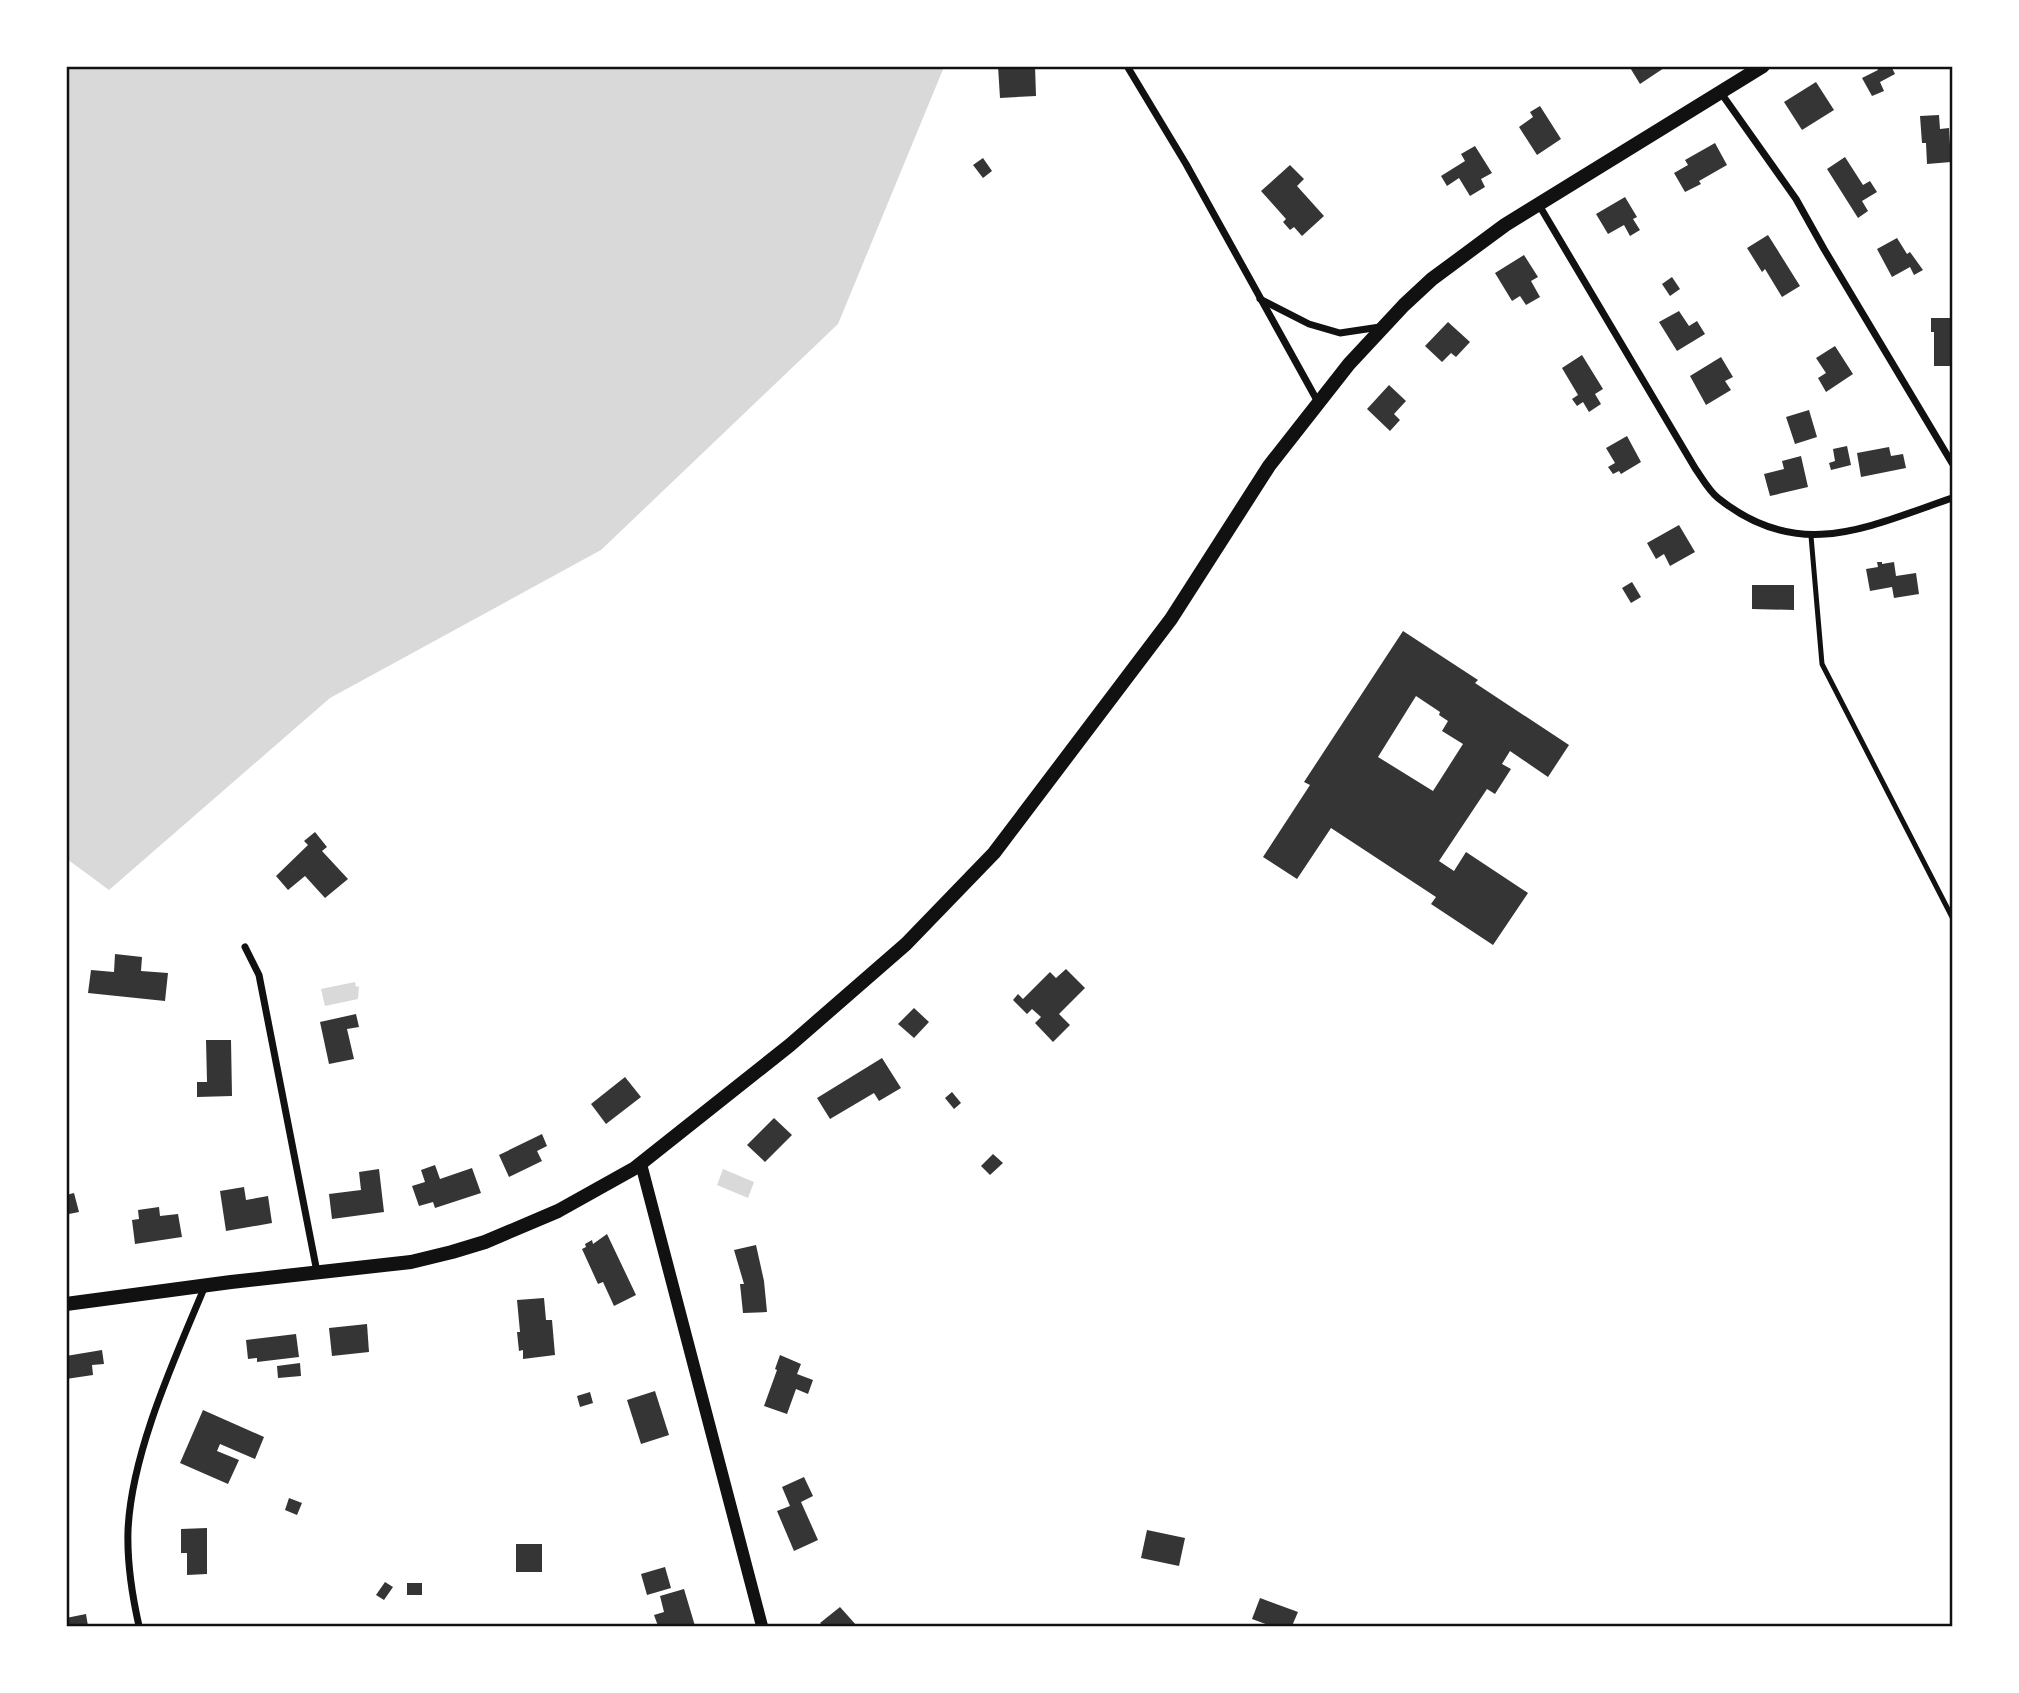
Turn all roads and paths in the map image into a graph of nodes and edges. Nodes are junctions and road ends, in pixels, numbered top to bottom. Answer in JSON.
{"nodes":[{"id":1,"x":1127,"y":66,"type":"edge"},
{"id":2,"x":1763,"y":66,"type":"edge"},
{"id":3,"x":1720,"y":92,"type":"junction"},
{"id":4,"x":1538,"y":204,"type":"junction"},
{"id":5,"x":1259,"y":299,"type":"junction"},
{"id":6,"x":1381,"y":327,"type":"junction"},
{"id":7,"x":1318,"y":403,"type":"junction"},
{"id":8,"x":1952,"y":463,"type":"edge"},
{"id":9,"x":1952,"y":498,"type":"edge"},
{"id":10,"x":1811,"y":536,"type":"junction"},
{"id":11,"x":1952,"y":917,"type":"edge"},
{"id":12,"x":245,"y":947,"type":"dead end"},
{"id":13,"x":641,"y":1164,"type":"junction"},
{"id":14,"x":317,"y":1273,"type":"junction"},
{"id":15,"x":205,"y":1286,"type":"junction"},
{"id":16,"x":66,"y":1304,"type":"edge"},
{"id":17,"x":139,"y":1626,"type":"edge"},
{"id":18,"x":762,"y":1626,"type":"edge"}],
"edges":[{"from":1,"to":5,"type":"street"},
{"from":2,"to":3,"type":"main road"},
{"from":3,"to":4,"type":"main road"},
{"from":3,"to":8,"type":"street"},
{"from":4,"to":6,"type":"main road"},
{"from":4,"to":10,"type":"street"},
{"from":5,"to":6,"type":"street"},
{"from":5,"to":7,"type":"street"},
{"from":6,"to":7,"type":"main road"},
{"from":7,"to":13,"type":"main road"},
{"from":9,"to":10,"type":"street"},
{"from":10,"to":11,"type":"lane"},
{"from":12,"to":14,"type":"street"},
{"from":13,"to":14,"type":"main road"},
{"from":13,"to":18,"type":"street"},
{"from":14,"to":15,"type":"main road"},
{"from":15,"to":16,"type":"main road"},
{"from":15,"to":17,"type":"street"}]}
